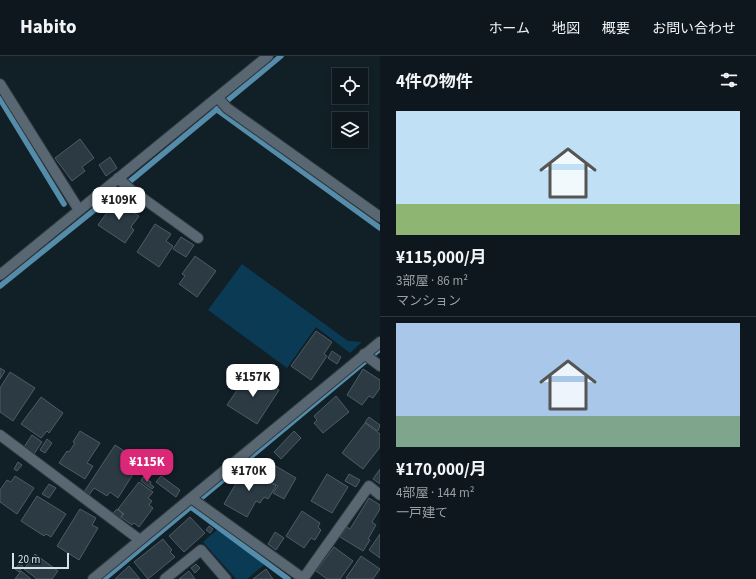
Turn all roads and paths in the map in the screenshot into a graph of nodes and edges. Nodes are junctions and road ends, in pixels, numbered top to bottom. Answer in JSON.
{"nodes":[{"id":1,"x":268,"y":56,"type":"edge"},
{"id":2,"x":0,"y":84,"type":"edge"},
{"id":3,"x":218,"y":98,"type":"junction"},
{"id":4,"x":123,"y":183,"type":"junction"},
{"id":5,"x":79,"y":210,"type":"junction"},
{"id":6,"x":380,"y":217,"type":"edge"},
{"id":7,"x":198,"y":238,"type":"dead end"},
{"id":8,"x":0,"y":274,"type":"edge"},
{"id":9,"x":380,"y":342,"type":"edge"},
{"id":10,"x":371,"y":359,"type":"edge"},
{"id":11,"x":0,"y":435,"type":"edge"},
{"id":12,"x":380,"y":495,"type":"edge"},
{"id":13,"x":195,"y":501,"type":"junction"},
{"id":14,"x":140,"y":540,"type":"junction"},
{"id":15,"x":92,"y":579,"type":"edge"},
{"id":16,"x":165,"y":579,"type":"edge"},
{"id":17,"x":226,"y":579,"type":"edge"},
{"id":18,"x":304,"y":579,"type":"edge"}],
"edges":[{"from":1,"to":3,"type":"street"},
{"from":2,"to":5,"type":"street"},
{"from":3,"to":4,"type":"street"},
{"from":3,"to":6,"type":"street"},
{"from":4,"to":5,"type":"street"},
{"from":4,"to":7,"type":"street"},
{"from":5,"to":8,"type":"street"},
{"from":9,"to":10,"type":"street"},
{"from":10,"to":13,"type":"street"},
{"from":11,"to":14,"type":"street"},
{"from":12,"to":18,"type":"street"},
{"from":13,"to":14,"type":"street"},
{"from":13,"to":18,"type":"street"},
{"from":14,"to":15,"type":"street"},
{"from":16,"to":17,"type":"street"}]}
